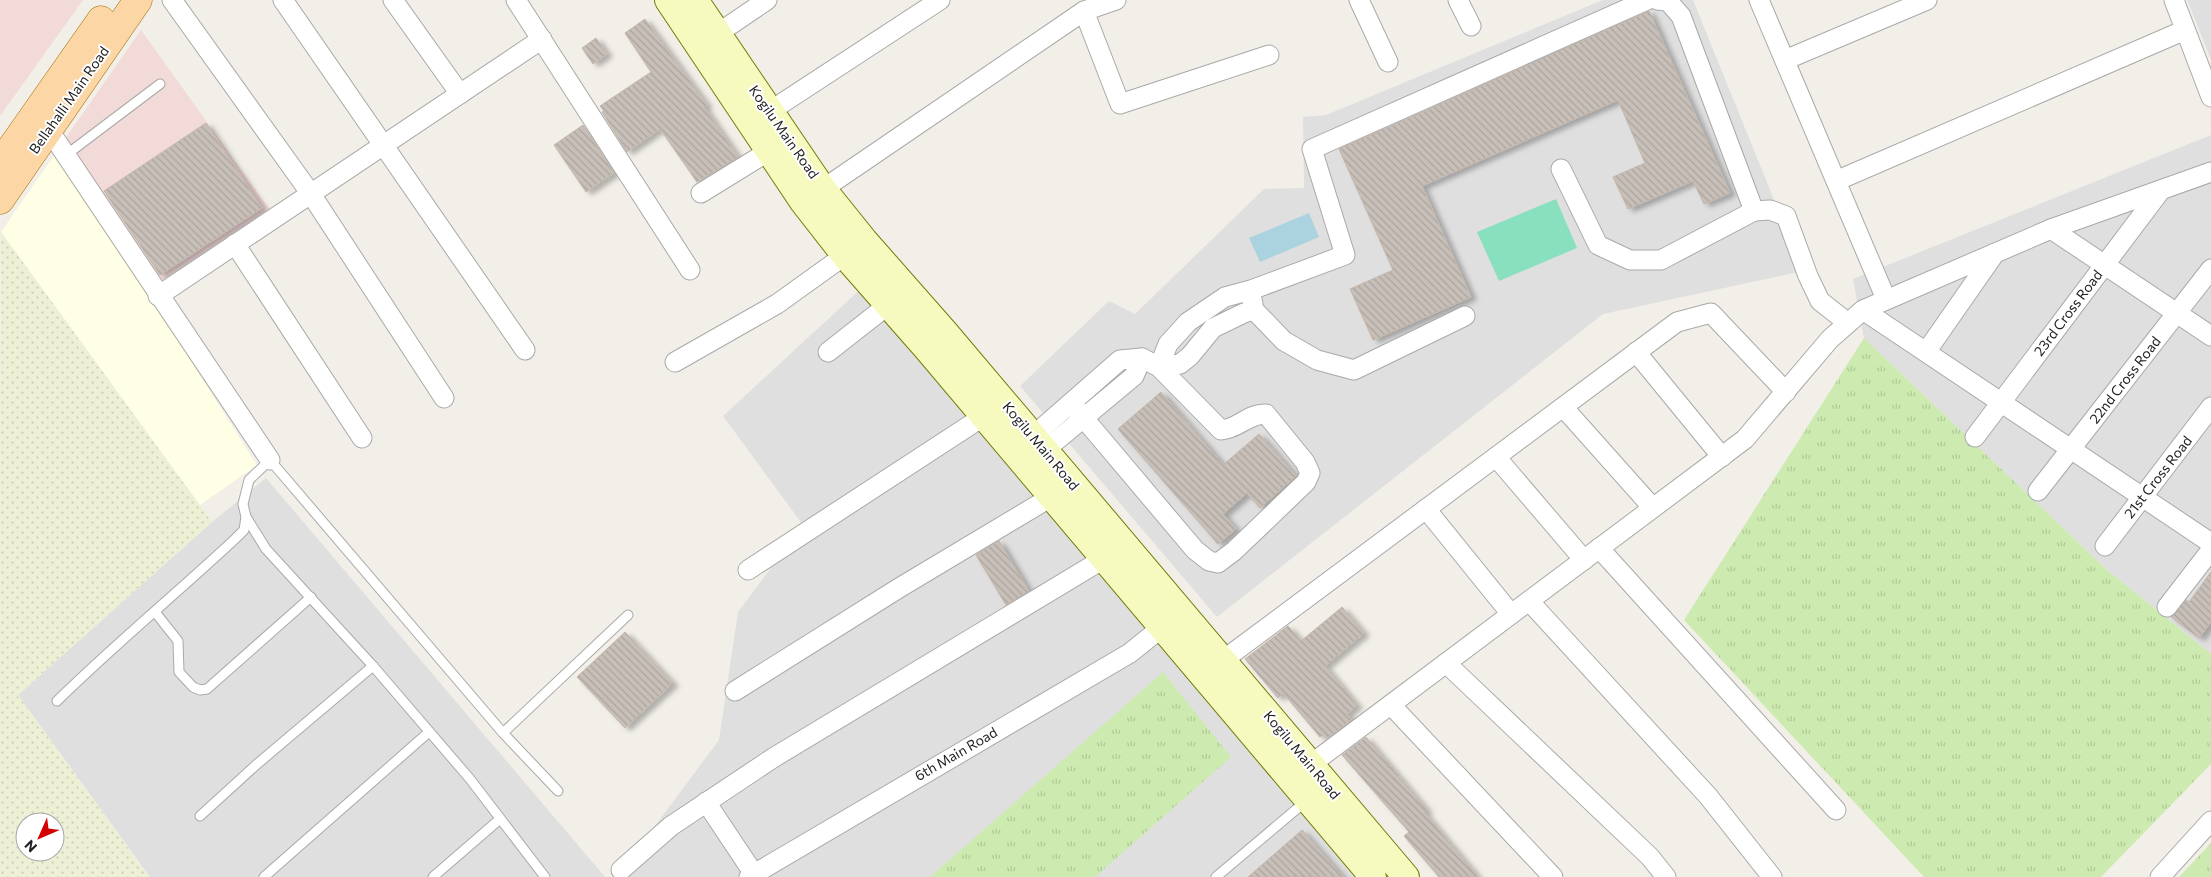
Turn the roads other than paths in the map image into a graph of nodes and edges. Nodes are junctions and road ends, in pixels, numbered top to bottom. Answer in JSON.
{"nodes":[{"id":1,"x":116,"y":0,"type":"edge"},
{"id":2,"x":138,"y":0,"type":"edge"},
{"id":3,"x":172,"y":0,"type":"edge"},
{"id":4,"x":283,"y":0,"type":"edge"},
{"id":5,"x":393,"y":0,"type":"edge"},
{"id":6,"x":516,"y":0,"type":"edge"},
{"id":7,"x":668,"y":0,"type":"edge"},
{"id":8,"x":695,"y":0,"type":"edge"},
{"id":9,"x":767,"y":0,"type":"edge"},
{"id":10,"x":940,"y":0,"type":"edge"},
{"id":11,"x":1116,"y":0,"type":"edge"},
{"id":12,"x":1359,"y":0,"type":"edge"},
{"id":13,"x":1458,"y":0,"type":"edge"},
{"id":14,"x":1647,"y":0,"type":"edge"},
{"id":15,"x":1657,"y":0,"type":"edge"},
{"id":16,"x":1759,"y":0,"type":"edge"},
{"id":17,"x":1927,"y":0,"type":"edge"},
{"id":18,"x":2174,"y":0,"type":"edge"},
{"id":19,"x":1084,"y":11,"type":"junction"},
{"id":20,"x":1471,"y":26,"type":"dead end"},
{"id":21,"x":2185,"y":30,"type":"junction"},
{"id":22,"x":717,"y":34,"type":"junction"},
{"id":23,"x":542,"y":39,"type":"junction"},
{"id":24,"x":1269,"y":55,"type":"dead end"},
{"id":25,"x":1785,"y":60,"type":"junction"},
{"id":26,"x":1388,"y":62,"type":"dead end"},
{"id":27,"x":160,"y":84,"type":"dead end"},
{"id":28,"x":460,"y":94,"type":"junction"},
{"id":29,"x":2211,"y":96,"type":"edge"},
{"id":30,"x":761,"y":118,"type":"junction"},
{"id":31,"x":43,"y":120,"type":"junction"},
{"id":32,"x":384,"y":145,"type":"junction"},
{"id":33,"x":769,"y":151,"type":"junction"},
{"id":34,"x":66,"y":155,"type":"junction"},
{"id":35,"x":0,"y":164,"type":"edge"},
{"id":36,"x":1561,"y":169,"type":"dead end"},
{"id":37,"x":2211,"y":172,"type":"edge"},
{"id":38,"x":1836,"y":180,"type":"junction"},
{"id":39,"x":823,"y":188,"type":"junction"},
{"id":40,"x":2161,"y":190,"type":"junction"},
{"id":41,"x":701,"y":193,"type":"dead end"},
{"id":42,"x":310,"y":194,"type":"junction"},
{"id":43,"x":0,"y":200,"type":"edge"},
{"id":44,"x":1754,"y":211,"type":"junction"},
{"id":45,"x":2051,"y":229,"type":"junction"},
{"id":46,"x":235,"y":244,"type":"junction"},
{"id":47,"x":855,"y":249,"type":"junction"},
{"id":48,"x":1995,"y":252,"type":"junction"},
{"id":49,"x":2104,"y":265,"type":"junction"},
{"id":50,"x":2211,"y":269,"type":"edge"},
{"id":51,"x":690,"y":270,"type":"dead end"},
{"id":52,"x":1251,"y":290,"type":"junction"},
{"id":53,"x":158,"y":296,"type":"junction"},
{"id":54,"x":1886,"y":299,"type":"junction"},
{"id":55,"x":888,"y":305,"type":"junction"},
{"id":56,"x":1254,"y":310,"type":"junction"},
{"id":57,"x":1862,"y":310,"type":"junction"},
{"id":58,"x":2177,"y":313,"type":"junction"},
{"id":59,"x":1465,"y":316,"type":"dead end"},
{"id":60,"x":1848,"y":323,"type":"junction"},
{"id":61,"x":2211,"y":336,"type":"edge"},
{"id":62,"x":526,"y":350,"type":"dead end"},
{"id":63,"x":828,"y":352,"type":"dead end"},
{"id":64,"x":1636,"y":352,"type":"junction"},
{"id":65,"x":1926,"y":352,"type":"junction"},
{"id":66,"x":1142,"y":358,"type":"junction"},
{"id":67,"x":675,"y":362,"type":"dead end"},
{"id":68,"x":1160,"y":367,"type":"junction"},
{"id":69,"x":1786,"y":392,"type":"junction"},
{"id":70,"x":444,"y":398,"type":"dead end"},
{"id":71,"x":2001,"y":402,"type":"junction"},
{"id":72,"x":1071,"y":403,"type":"junction"},
{"id":73,"x":1563,"y":407,"type":"junction"},
{"id":74,"x":2211,"y":408,"type":"edge"},
{"id":75,"x":984,"y":416,"type":"junction"},
{"id":76,"x":1084,"y":419,"type":"junction"},
{"id":77,"x":362,"y":438,"type":"dead end"},
{"id":78,"x":1975,"y":438,"type":"dead end"},
{"id":79,"x":1039,"y":443,"type":"junction"},
{"id":80,"x":2071,"y":449,"type":"junction"},
{"id":81,"x":1496,"y":457,"type":"junction"},
{"id":82,"x":1722,"y":457,"type":"junction"},
{"id":83,"x":270,"y":460,"type":"junction"},
{"id":84,"x":2038,"y":491,"type":"dead end"},
{"id":85,"x":1051,"y":497,"type":"junction"},
{"id":86,"x":2142,"y":497,"type":"junction"},
{"id":87,"x":1654,"y":508,"type":"junction"},
{"id":88,"x":1426,"y":509,"type":"junction"},
{"id":89,"x":246,"y":517,"type":"junction"},
{"id":90,"x":2211,"y":543,"type":"edge"},
{"id":91,"x":2105,"y":546,"type":"dead end"},
{"id":92,"x":1599,"y":548,"type":"junction"},
{"id":93,"x":2211,"y":550,"type":"edge"},
{"id":94,"x":1114,"y":553,"type":"junction"},
{"id":95,"x":1584,"y":560,"type":"junction"},
{"id":96,"x":748,"y":570,"type":"dead end"},
{"id":97,"x":311,"y":597,"type":"junction"},
{"id":98,"x":1529,"y":601,"type":"junction"},
{"id":99,"x":2167,"y":607,"type":"dead end"},
{"id":100,"x":155,"y":612,"type":"junction"},
{"id":101,"x":1511,"y":614,"type":"junction"},
{"id":102,"x":628,"y":615,"type":"dead end"},
{"id":103,"x":1161,"y":628,"type":"junction"},
{"id":104,"x":1222,"y":661,"type":"junction"},
{"id":105,"x":1446,"y":663,"type":"junction"},
{"id":106,"x":373,"y":666,"type":"junction"},
{"id":107,"x":735,"y":691,"type":"dead end"},
{"id":108,"x":57,"y":701,"type":"dead end"},
{"id":109,"x":1391,"y":705,"type":"junction"},
{"id":110,"x":429,"y":732,"type":"junction"},
{"id":111,"x":504,"y":734,"type":"junction"},
{"id":112,"x":1300,"y":772,"type":"junction"},
{"id":113,"x":558,"y":791,"type":"dead end"},
{"id":114,"x":1307,"y":800,"type":"junction"},
{"id":115,"x":706,"y":802,"type":"junction"},
{"id":116,"x":1836,"y":810,"type":"dead end"},
{"id":117,"x":200,"y":816,"type":"dead end"},
{"id":118,"x":500,"y":819,"type":"junction"},
{"id":119,"x":2211,"y":821,"type":"edge"},
{"id":120,"x":621,"y":870,"type":"dead end"},
{"id":121,"x":751,"y":876,"type":"edge"},
{"id":122,"x":264,"y":877,"type":"edge"},
{"id":123,"x":433,"y":877,"type":"edge"},
{"id":124,"x":545,"y":877,"type":"edge"},
{"id":125,"x":1216,"y":877,"type":"edge"},
{"id":126,"x":1373,"y":877,"type":"edge"},
{"id":127,"x":1406,"y":877,"type":"edge"},
{"id":128,"x":1553,"y":877,"type":"edge"},
{"id":129,"x":1666,"y":877,"type":"edge"},
{"id":130,"x":1772,"y":877,"type":"edge"},
{"id":131,"x":2160,"y":877,"type":"edge"}],
"edges":[{"from":1,"to":31,"type":"main road","name":"Bellahalli Main Road"},
{"from":2,"to":31,"type":"main road","name":"Bellahalli Main Road"},
{"from":3,"to":42,"type":"street"},
{"from":4,"to":32,"type":"street"},
{"from":5,"to":28,"type":"street"},
{"from":6,"to":23,"type":"street"},
{"from":7,"to":30,"type":"main road","name":"Kogilu Main Road"},
{"from":8,"to":22,"type":"main road","name":"Kogilu Main Road"},
{"from":9,"to":22,"type":"street"},
{"from":10,"to":30,"type":"street"},
{"from":11,"to":19,"type":"street"},
{"from":12,"to":26,"type":"street"},
{"from":13,"to":20,"type":"street"},
{"from":14,"to":52,"type":"street"},
{"from":15,"to":44,"type":"street"},
{"from":16,"to":25,"type":"street"},
{"from":17,"to":25,"type":"street"},
{"from":18,"to":21,"type":"street"},
{"from":19,"to":24,"type":"street"},
{"from":19,"to":39,"type":"street"},
{"from":21,"to":29,"type":"street"},
{"from":21,"to":38,"type":"street"},
{"from":22,"to":30,"type":"main road","name":"Kogilu Main Road"},
{"from":23,"to":28,"type":"street"},
{"from":23,"to":51,"type":"street"},
{"from":25,"to":38,"type":"street"},
{"from":27,"to":34,"type":"lane"},
{"from":28,"to":32,"type":"street"},
{"from":30,"to":33,"type":"main road","name":"Kogilu Main Road"},
{"from":30,"to":39,"type":"main road","name":"Kogilu Main Road"},
{"from":31,"to":34,"type":"street"},
{"from":31,"to":35,"type":"main road","name":"Bellahalli Main Road"},
{"from":31,"to":43,"type":"main road","name":"Bellahalli Main Road"},
{"from":32,"to":42,"type":"street"},
{"from":32,"to":62,"type":"street"},
{"from":33,"to":41,"type":"street"},
{"from":33,"to":47,"type":"main road","name":"Kogilu Main Road"},
{"from":34,"to":53,"type":"street"},
{"from":36,"to":44,"type":"street"},
{"from":37,"to":40,"type":"street"},
{"from":38,"to":54,"type":"street"},
{"from":39,"to":47,"type":"main road","name":"Kogilu Main Road"},
{"from":40,"to":45,"type":"street"},
{"from":40,"to":49,"type":"street","name":"23rd Cross Road"},
{"from":42,"to":46,"type":"street"},
{"from":42,"to":70,"type":"street"},
{"from":44,"to":60,"type":"street"},
{"from":45,"to":48,"type":"street"},
{"from":45,"to":49,"type":"street"},
{"from":46,"to":53,"type":"street"},
{"from":46,"to":77,"type":"street"},
{"from":47,"to":55,"type":"main road","name":"Kogilu Main Road"},
{"from":47,"to":67,"type":"street"},
{"from":47,"to":79,"type":"main road","name":"Kogilu Main Road"},
{"from":48,"to":54,"type":"street"},
{"from":48,"to":65,"type":"street"},
{"from":49,"to":58,"type":"street"},
{"from":49,"to":71,"type":"street","name":"23rd Cross Road"},
{"from":50,"to":58,"type":"street","name":"22nd Cross Road"},
{"from":52,"to":56,"type":"street"},
{"from":52,"to":68,"type":"street"},
{"from":53,"to":83,"type":"street"},
{"from":54,"to":57,"type":"street"},
{"from":55,"to":63,"type":"street"},
{"from":55,"to":75,"type":"main road","name":"Kogilu Main Road"},
{"from":56,"to":59,"type":"street"},
{"from":56,"to":68,"type":"street"},
{"from":57,"to":60,"type":"street"},
{"from":57,"to":65,"type":"street"},
{"from":58,"to":61,"type":"street"},
{"from":58,"to":80,"type":"street","name":"22nd Cross Road"},
{"from":60,"to":69,"type":"street"},
{"from":64,"to":69,"type":"street"},
{"from":64,"to":73,"type":"street"},
{"from":64,"to":82,"type":"street"},
{"from":65,"to":71,"type":"street"},
{"from":66,"to":68,"type":"street"},
{"from":66,"to":72,"type":"street"},
{"from":66,"to":76,"type":"street"},
{"from":68,"to":76,"type":"street"},
{"from":69,"to":82,"type":"street"},
{"from":71,"to":78,"type":"street","name":"23rd Cross Road"},
{"from":71,"to":80,"type":"street"},
{"from":72,"to":76,"type":"street"},
{"from":72,"to":79,"type":"street"},
{"from":73,"to":81,"type":"street"},
{"from":73,"to":87,"type":"street"},
{"from":74,"to":86,"type":"street","name":"21st Cross Road"},
{"from":75,"to":85,"type":"main road","name":"Kogilu Main Road"},
{"from":75,"to":96,"type":"street"},
{"from":76,"to":79,"type":"street"},
{"from":79,"to":94,"type":"main road","name":"Kogilu Main Road"},
{"from":80,"to":84,"type":"street","name":"22nd Cross Road"},
{"from":80,"to":86,"type":"street"},
{"from":81,"to":88,"type":"street"},
{"from":81,"to":95,"type":"street"},
{"from":82,"to":87,"type":"street"},
{"from":83,"to":89,"type":"lane"},
{"from":83,"to":111,"type":"lane"},
{"from":85,"to":94,"type":"main road","name":"Kogilu Main Road"},
{"from":85,"to":107,"type":"street"},
{"from":86,"to":90,"type":"street"},
{"from":86,"to":91,"type":"street","name":"21st Cross Road"},
{"from":87,"to":92,"type":"street"},
{"from":88,"to":101,"type":"street"},
{"from":88,"to":104,"type":"street"},
{"from":89,"to":97,"type":"lane"},
{"from":89,"to":100,"type":"lane"},
{"from":92,"to":95,"type":"street"},
{"from":92,"to":116,"type":"street"},
{"from":93,"to":99,"type":"street"},
{"from":94,"to":103,"type":"main road","name":"Kogilu Main Road"},
{"from":94,"to":104,"type":"main road","name":"Kogilu Main Road"},
{"from":94,"to":115,"type":"street"},
{"from":95,"to":98,"type":"street"},
{"from":97,"to":100,"type":"lane"},
{"from":97,"to":106,"type":"lane"},
{"from":98,"to":101,"type":"street"},
{"from":98,"to":130,"type":"street"},
{"from":100,"to":108,"type":"lane"},
{"from":101,"to":105,"type":"street"},
{"from":102,"to":111,"type":"lane"},
{"from":103,"to":112,"type":"main road","name":"Kogilu Main Road"},
{"from":103,"to":121,"type":"street","name":"6th Main Road"},
{"from":104,"to":112,"type":"main road","name":"Kogilu Main Road"},
{"from":105,"to":109,"type":"street"},
{"from":105,"to":129,"type":"street"},
{"from":106,"to":110,"type":"lane"},
{"from":106,"to":117,"type":"lane"},
{"from":109,"to":112,"type":"street"},
{"from":109,"to":128,"type":"street"},
{"from":110,"to":118,"type":"lane"},
{"from":110,"to":122,"type":"lane"},
{"from":111,"to":113,"type":"lane"},
{"from":112,"to":114,"type":"main road","name":"Kogilu Main Road"},
{"from":112,"to":127,"type":"main road","name":"Kogilu Main Road"},
{"from":114,"to":125,"type":"lane"},
{"from":114,"to":126,"type":"main road","name":"Kogilu Main Road"},
{"from":115,"to":120,"type":"street"},
{"from":115,"to":121,"type":"street"},
{"from":118,"to":123,"type":"lane"},
{"from":118,"to":124,"type":"lane"},
{"from":119,"to":131,"type":"street"}]}
